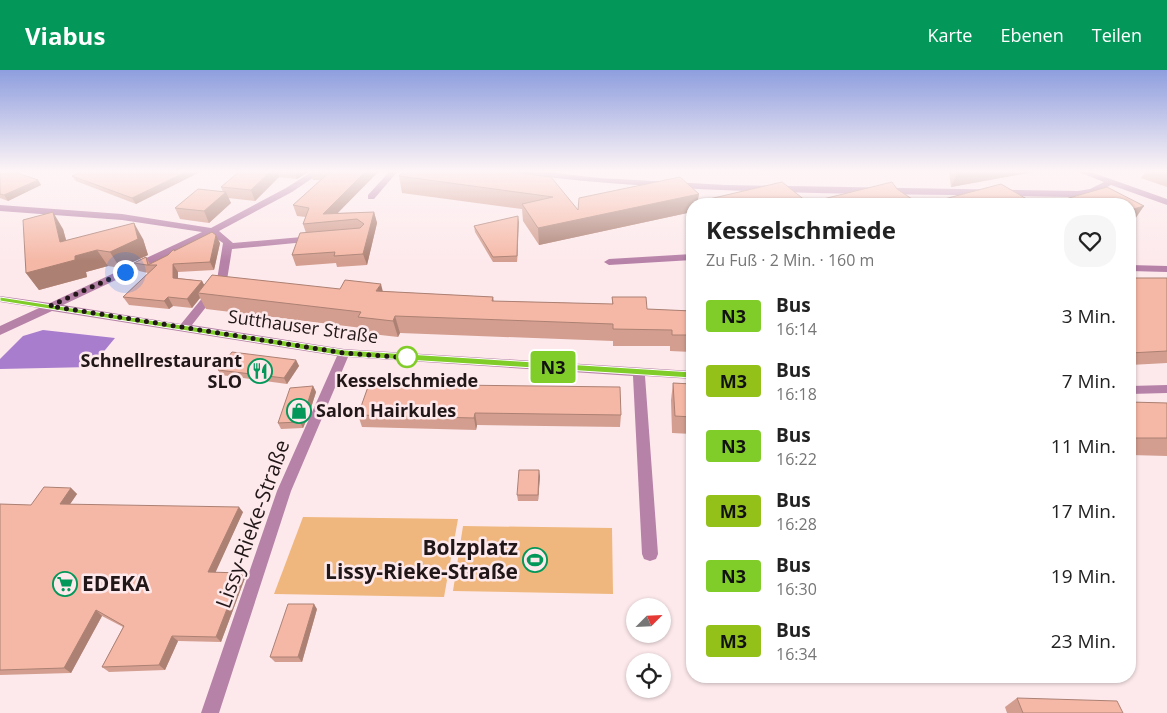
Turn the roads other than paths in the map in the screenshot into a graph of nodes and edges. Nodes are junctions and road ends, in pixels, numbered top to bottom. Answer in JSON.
{"nodes":[{"id":1,"x":268,"y":201,"type":"edge"},
{"id":2,"x":0,"y":208,"type":"edge"},
{"id":3,"x":212,"y":231,"type":"junction"},
{"id":4,"x":322,"y":238,"type":"edge"},
{"id":5,"x":228,"y":246,"type":"junction"},
{"id":6,"x":686,"y":257,"type":"edge"},
{"id":7,"x":609,"y":262,"type":"dead end"},
{"id":8,"x":1136,"y":268,"type":"edge"},
{"id":9,"x":1167,"y":269,"type":"edge"},
{"id":10,"x":0,"y":299,"type":"edge"},
{"id":11,"x":50,"y":306,"type":"junction"},
{"id":12,"x":184,"y":328,"type":"junction"},
{"id":13,"x":0,"y":331,"type":"edge"},
{"id":14,"x":344,"y":353,"type":"junction"},
{"id":15,"x":638,"y":372,"type":"junction"},
{"id":16,"x":686,"y":375,"type":"edge"},
{"id":17,"x":1167,"y":389,"type":"edge"},
{"id":18,"x":1136,"y":390,"type":"edge"},
{"id":19,"x":650,"y":554,"type":"dead end"},
{"id":20,"x":210,"y":713,"type":"edge"}],
"edges":[{"from":1,"to":3,"type":"street"},
{"from":2,"to":3,"type":"street"},
{"from":3,"to":5,"type":"street"},
{"from":3,"to":11,"type":"street"},
{"from":4,"to":5,"type":"street"},
{"from":5,"to":12,"type":"street"},
{"from":6,"to":7,"type":"street"},
{"from":8,"to":9,"type":"street"},
{"from":10,"to":11,"type":"street","name":"Sutthauser Straße"},
{"from":11,"to":12,"type":"street","name":"Sutthauser Straße"},
{"from":11,"to":13,"type":"street"},
{"from":12,"to":14,"type":"street","name":"Sutthauser Straße"},
{"from":14,"to":15,"type":"street","name":"Sutthauser Straße"},
{"from":14,"to":20,"type":"street","name":"Lissy-Rieke-Straße"},
{"from":15,"to":16,"type":"street","name":"Sutthauser Straße"},
{"from":15,"to":19,"type":"street"},
{"from":17,"to":18,"type":"street"}]}
